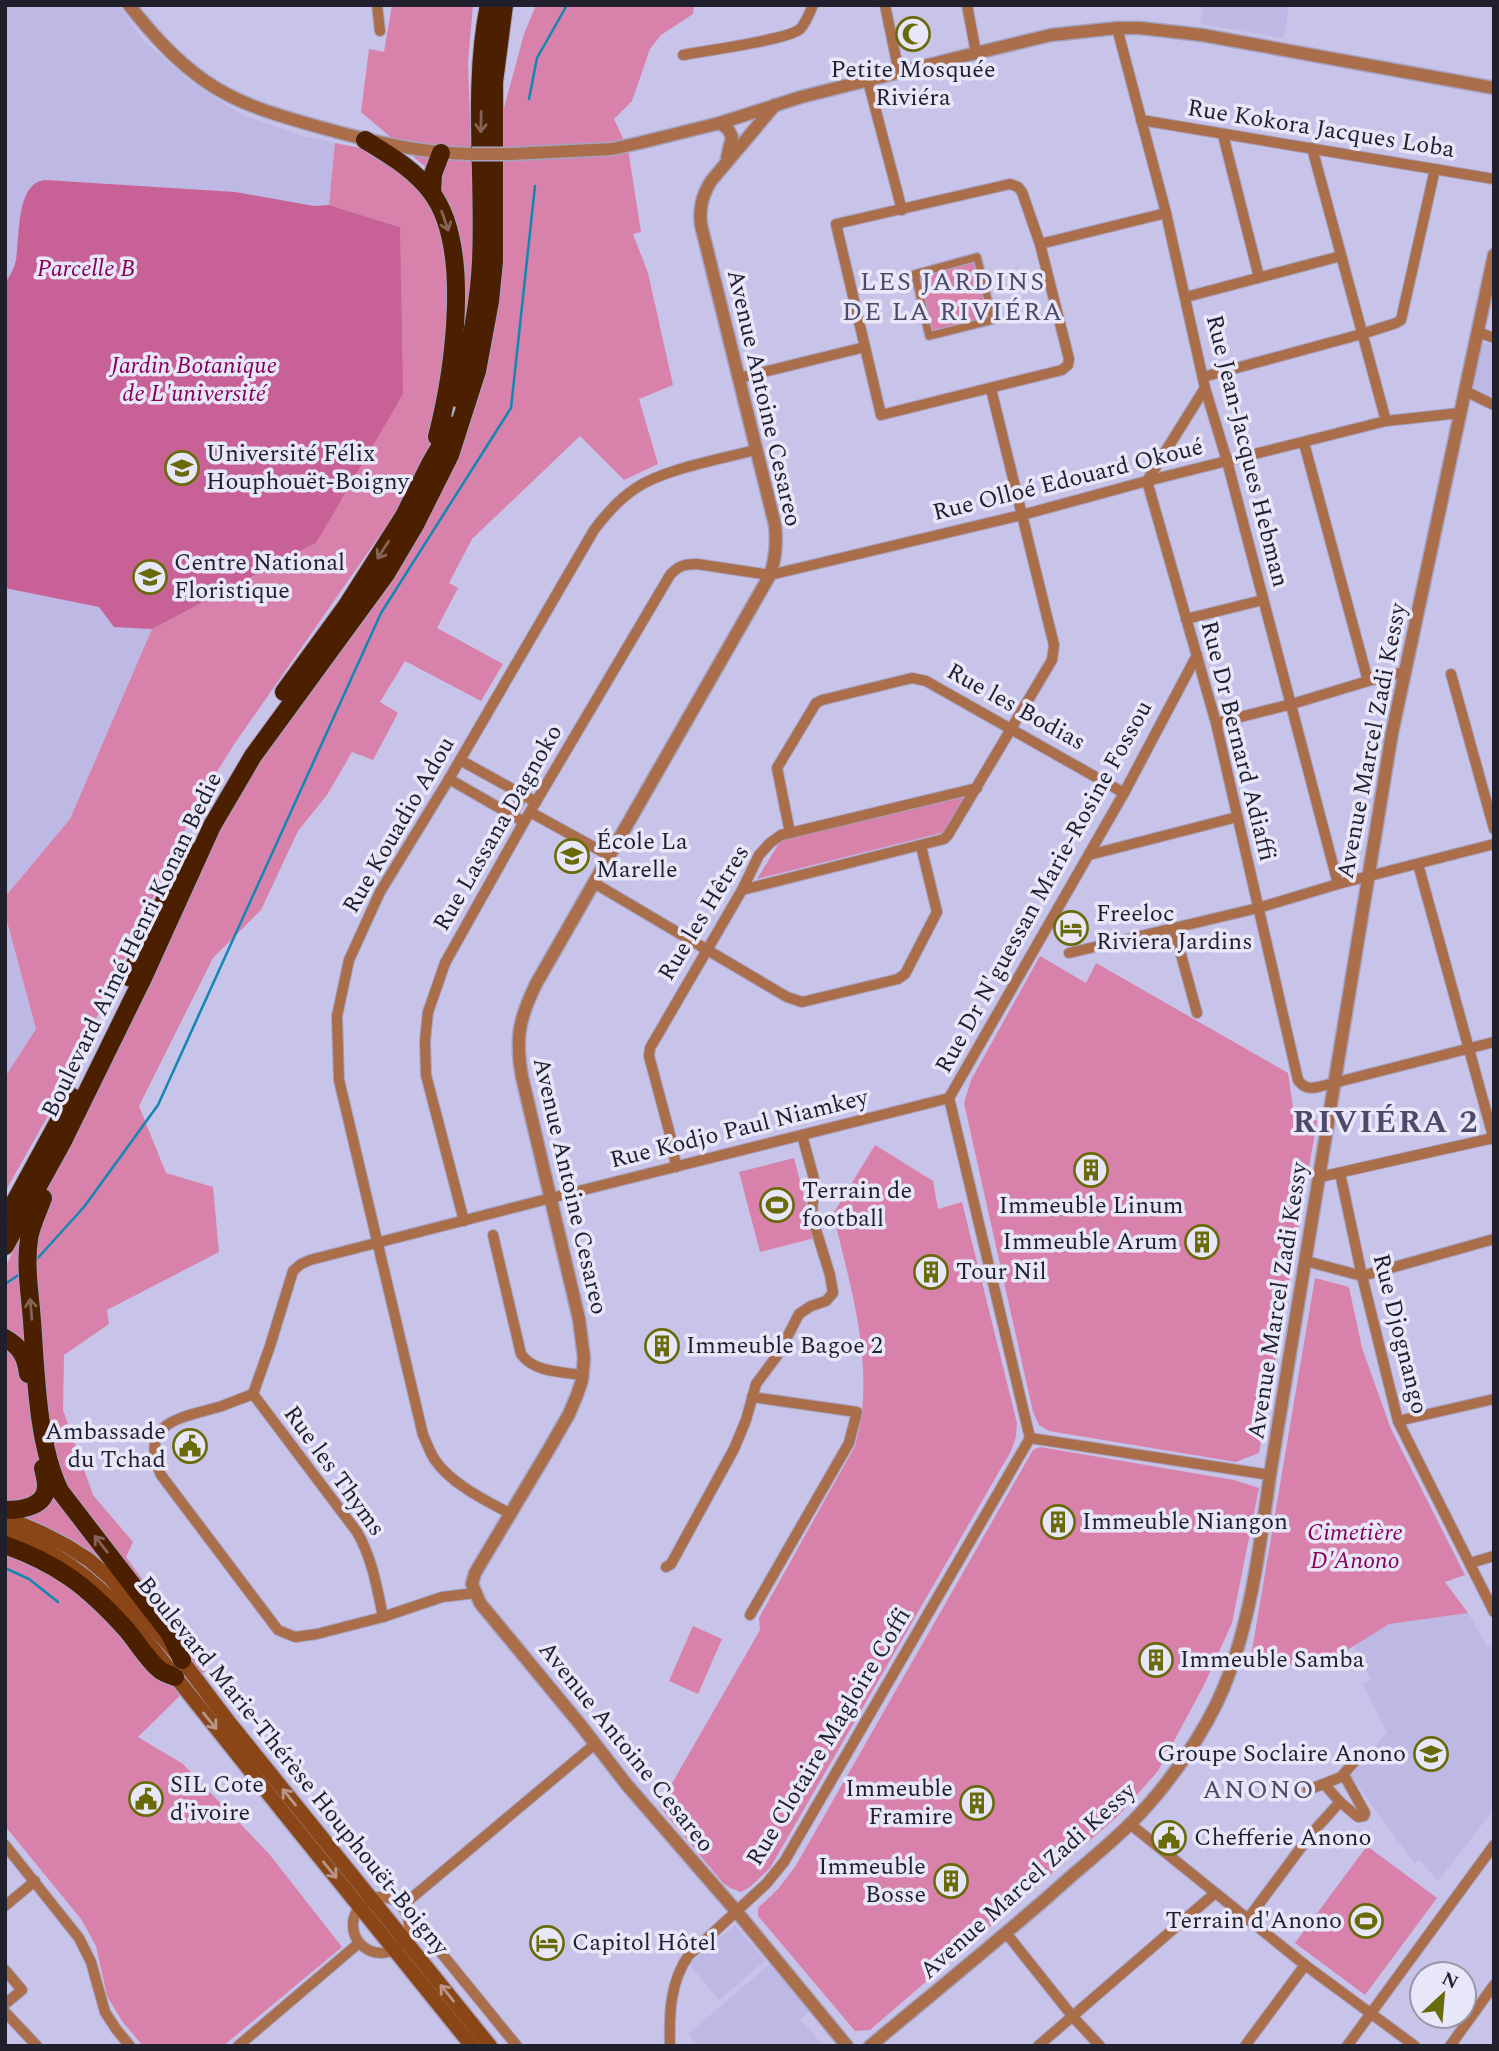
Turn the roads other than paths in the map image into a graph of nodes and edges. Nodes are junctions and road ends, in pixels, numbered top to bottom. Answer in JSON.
{"nodes":[{"id":1,"x":129,"y":5,"type":"edge"},
{"id":2,"x":377,"y":5,"type":"edge"},
{"id":3,"x":489,"y":5,"type":"edge"},
{"id":4,"x":504,"y":5,"type":"edge"},
{"id":5,"x":514,"y":5,"type":"edge"},
{"id":6,"x":813,"y":5,"type":"edge"},
{"id":7,"x":885,"y":5,"type":"edge"},
{"id":8,"x":967,"y":5,"type":"edge"},
{"id":9,"x":1117,"y":28,"type":"junction"},
{"id":10,"x":380,"y":31,"type":"dead end"},
{"id":11,"x":976,"y":53,"type":"junction"},
{"id":12,"x":683,"y":55,"type":"dead end"},
{"id":13,"x":899,"y":73,"type":"junction"},
{"id":14,"x":868,"y":80,"type":"junction"},
{"id":15,"x":1494,"y":88,"type":"edge"},
{"id":16,"x":495,"y":101,"type":"junction"},
{"id":17,"x":775,"y":105,"type":"junction"},
{"id":18,"x":1141,"y":120,"type":"junction"},
{"id":19,"x":720,"y":122,"type":"junction"},
{"id":20,"x":1223,"y":135,"type":"junction"},
{"id":21,"x":365,"y":140,"type":"junction"},
{"id":22,"x":1312,"y":148,"type":"junction"},
{"id":23,"x":441,"y":153,"type":"junction"},
{"id":24,"x":724,"y":166,"type":"junction"},
{"id":25,"x":1435,"y":169,"type":"junction"},
{"id":26,"x":1494,"y":178,"type":"edge"},
{"id":27,"x":432,"y":193,"type":"junction"},
{"id":28,"x":902,"y":210,"type":"junction"},
{"id":29,"x":1166,"y":213,"type":"junction"},
{"id":30,"x":1040,"y":244,"type":"junction"},
{"id":31,"x":1494,"y":255,"type":"edge"},
{"id":32,"x":1341,"y":256,"type":"junction"},
{"id":33,"x":1259,"y":277,"type":"junction"},
{"id":34,"x":1186,"y":297,"type":"junction"},
{"id":35,"x":974,"y":325,"type":"joint"},
{"id":36,"x":1478,"y":332,"type":"junction"},
{"id":37,"x":1362,"y":334,"type":"junction"},
{"id":38,"x":1494,"y":338,"type":"edge"},
{"id":39,"x":865,"y":347,"type":"junction"},
{"id":40,"x":1203,"y":377,"type":"junction"},
{"id":41,"x":739,"y":378,"type":"junction"},
{"id":42,"x":1205,"y":388,"type":"junction"},
{"id":43,"x":991,"y":389,"type":"junction"},
{"id":44,"x":1465,"y":391,"type":"junction"},
{"id":45,"x":1494,"y":405,"type":"edge"},
{"id":46,"x":1460,"y":413,"type":"junction"},
{"id":47,"x":1386,"y":421,"type":"junction"},
{"id":48,"x":1304,"y":443,"type":"junction"},
{"id":49,"x":755,"y":450,"type":"junction"},
{"id":50,"x":1227,"y":461,"type":"junction"},
{"id":51,"x":430,"y":464,"type":"junction"},
{"id":52,"x":1147,"y":481,"type":"junction"},
{"id":53,"x":1022,"y":515,"type":"junction"},
{"id":54,"x":770,"y":575,"type":"junction"},
{"id":55,"x":1263,"y":600,"type":"junction"},
{"id":56,"x":1186,"y":620,"type":"junction"},
{"id":57,"x":1197,"y":655,"type":"junction"},
{"id":58,"x":1404,"y":672,"type":"junction"},
{"id":59,"x":1451,"y":674,"type":"dead end"},
{"id":60,"x":1368,"y":681,"type":"junction"},
{"id":61,"x":1292,"y":704,"type":"junction"},
{"id":62,"x":1216,"y":723,"type":"junction"},
{"id":63,"x":1012,"y":728,"type":"junction"},
{"id":64,"x":460,"y":760,"type":"junction"},
{"id":65,"x":449,"y":779,"type":"junction"},
{"id":66,"x":977,"y":788,"type":"junction"},
{"id":67,"x":1124,"y":793,"type":"junction"},
{"id":68,"x":523,"y":795,"type":"junction"},
{"id":69,"x":533,"y":807,"type":"junction"},
{"id":70,"x":512,"y":815,"type":"junction"},
{"id":71,"x":1237,"y":817,"type":"junction"},
{"id":72,"x":524,"y":822,"type":"junction"},
{"id":73,"x":1494,"y":829,"type":"edge"},
{"id":74,"x":790,"y":833,"type":"junction"},
{"id":75,"x":1494,"y":844,"type":"edge"},
{"id":76,"x":920,"y":846,"type":"junction"},
{"id":77,"x":1089,"y":855,"type":"junction"},
{"id":78,"x":610,"y":856,"type":"junction"},
{"id":79,"x":1418,"y":864,"type":"junction"},
{"id":80,"x":1368,"y":877,"type":"junction"},
{"id":81,"x":594,"y":883,"type":"junction"},
{"id":82,"x":1338,"y":884,"type":"junction"},
{"id":83,"x":741,"y":890,"type":"junction"},
{"id":84,"x":1258,"y":908,"type":"junction"},
{"id":85,"x":1174,"y":929,"type":"junction"},
{"id":86,"x":706,"y":949,"type":"junction"},
{"id":87,"x":1069,"y":953,"type":"dead end"},
{"id":88,"x":1197,"y":1013,"type":"dead end"},
{"id":89,"x":1494,"y":1042,"type":"edge"},
{"id":90,"x":1469,"y":1048,"type":"junction"},
{"id":91,"x":1334,"y":1084,"type":"junction"},
{"id":92,"x":949,"y":1098,"type":"junction"},
{"id":93,"x":802,"y":1135,"type":"junction"},
{"id":94,"x":1493,"y":1139,"type":"edge"},
{"id":95,"x":62,"y":1143,"type":"junction"},
{"id":96,"x":676,"y":1167,"type":"junction"},
{"id":97,"x":1340,"y":1173,"type":"junction"},
{"id":98,"x":1320,"y":1177,"type":"junction"},
{"id":99,"x":551,"y":1198,"type":"junction"},
{"id":100,"x":5,"y":1220,"type":"edge"},
{"id":101,"x":464,"y":1221,"type":"junction"},
{"id":102,"x":493,"y":1235,"type":"dead end"},
{"id":103,"x":1494,"y":1239,"type":"edge"},
{"id":104,"x":377,"y":1243,"type":"junction"},
{"id":105,"x":5,"y":1246,"type":"edge"},
{"id":106,"x":1306,"y":1261,"type":"junction"},
{"id":107,"x":1362,"y":1276,"type":"junction"},
{"id":108,"x":5,"y":1338,"type":"edge"},
{"id":109,"x":582,"y":1375,"type":"junction"},
{"id":110,"x":253,"y":1394,"type":"junction"},
{"id":111,"x":752,"y":1397,"type":"junction"},
{"id":112,"x":1494,"y":1399,"type":"edge"},
{"id":113,"x":1398,"y":1421,"type":"junction"},
{"id":114,"x":1030,"y":1438,"type":"junction"},
{"id":115,"x":1270,"y":1475,"type":"junction"},
{"id":116,"x":5,"y":1510,"type":"edge"},
{"id":117,"x":510,"y":1514,"type":"junction"},
{"id":118,"x":5,"y":1517,"type":"edge"},
{"id":119,"x":5,"y":1530,"type":"edge"},
{"id":120,"x":5,"y":1545,"type":"edge"},
{"id":121,"x":1494,"y":1556,"type":"edge"},
{"id":122,"x":1470,"y":1563,"type":"junction"},
{"id":123,"x":666,"y":1567,"type":"dead end"},
{"id":124,"x":476,"y":1592,"type":"junction"},
{"id":125,"x":1494,"y":1612,"type":"edge"},
{"id":126,"x":750,"y":1615,"type":"dead end"},
{"id":127,"x":383,"y":1617,"type":"junction"},
{"id":128,"x":182,"y":1660,"type":"junction"},
{"id":129,"x":175,"y":1677,"type":"junction"},
{"id":130,"x":595,"y":1744,"type":"junction"},
{"id":131,"x":1355,"y":1761,"type":"dead end"},
{"id":132,"x":1343,"y":1775,"type":"junction"},
{"id":133,"x":1325,"y":1785,"type":"junction"},
{"id":134,"x":1308,"y":1790,"type":"dead end"},
{"id":135,"x":1340,"y":1802,"type":"junction"},
{"id":136,"x":1130,"y":1824,"type":"junction"},
{"id":137,"x":5,"y":1845,"type":"edge"},
{"id":138,"x":1494,"y":1845,"type":"edge"},
{"id":139,"x":35,"y":1881,"type":"junction"},
{"id":140,"x":1214,"y":1894,"type":"junction"},
{"id":141,"x":365,"y":1902,"type":"junction"},
{"id":142,"x":5,"y":1906,"type":"edge"},
{"id":143,"x":402,"y":1906,"type":"junction"},
{"id":144,"x":737,"y":1912,"type":"junction"},
{"id":145,"x":408,"y":1917,"type":"junction"},
{"id":146,"x":1247,"y":1920,"type":"junction"},
{"id":147,"x":1006,"y":1933,"type":"junction"},
{"id":148,"x":359,"y":1943,"type":"junction"},
{"id":149,"x":400,"y":1945,"type":"junction"},
{"id":150,"x":1305,"y":1965,"type":"junction"},
{"id":151,"x":5,"y":1970,"type":"edge"},
{"id":152,"x":1494,"y":1984,"type":"edge"},
{"id":153,"x":5,"y":2004,"type":"edge"},
{"id":154,"x":5,"y":2012,"type":"edge"},
{"id":155,"x":1371,"y":2013,"type":"junction"},
{"id":156,"x":1073,"y":2017,"type":"junction"},
{"id":157,"x":37,"y":2046,"type":"edge"},
{"id":158,"x":130,"y":2046,"type":"edge"},
{"id":159,"x":238,"y":2046,"type":"edge"},
{"id":160,"x":472,"y":2046,"type":"edge"},
{"id":161,"x":490,"y":2046,"type":"edge"},
{"id":162,"x":517,"y":2046,"type":"edge"},
{"id":163,"x":670,"y":2046,"type":"edge"},
{"id":164,"x":847,"y":2046,"type":"edge"},
{"id":165,"x":870,"y":2046,"type":"edge"},
{"id":166,"x":1038,"y":2046,"type":"edge"},
{"id":167,"x":1100,"y":2046,"type":"edge"},
{"id":168,"x":1245,"y":2046,"type":"edge"},
{"id":169,"x":1347,"y":2046,"type":"edge"},
{"id":170,"x":1415,"y":2046,"type":"edge"},
{"id":171,"x":1450,"y":2046,"type":"edge"}],
"edges":[{"from":1,"to":21,"type":"street"},
{"from":2,"to":10,"type":"street"},
{"from":3,"to":51,"type":"highway","name":"Boulevard Aimé Henri Konan Bedie","one_way":true},
{"from":4,"to":16,"type":"highway","name":"Boulevard Aimé Henri Konan Bedie"},
{"from":5,"to":16,"type":"highway"},
{"from":6,"to":12,"type":"street"},
{"from":7,"to":13,"type":"street"},
{"from":8,"to":11,"type":"street"},
{"from":9,"to":11,"type":"street"},
{"from":9,"to":15,"type":"street"},
{"from":9,"to":18,"type":"street","name":"Rue Jean-Jacques Hebman"},
{"from":11,"to":13,"type":"street"},
{"from":13,"to":14,"type":"street"},
{"from":14,"to":17,"type":"street"},
{"from":14,"to":28,"type":"street"},
{"from":16,"to":95,"type":"highway","name":"Boulevard Aimé Henri Konan Bedie"},
{"from":17,"to":19,"type":"street"},
{"from":17,"to":24,"type":"street","name":"Avenue Antoine Cesareo"},
{"from":18,"to":20,"type":"street","name":"Rue Kokora Jacques Loba"},
{"from":18,"to":29,"type":"street","name":"Rue Jean-Jacques Hebman"},
{"from":19,"to":23,"type":"street","bridge":true},
{"from":19,"to":24,"type":"street"},
{"from":20,"to":22,"type":"street","name":"Rue Kokora Jacques Loba"},
{"from":20,"to":33,"type":"street"},
{"from":21,"to":23,"type":"street"},
{"from":21,"to":27,"type":"highway"},
{"from":22,"to":25,"type":"street","name":"Rue Kokora Jacques Loba"},
{"from":22,"to":32,"type":"street"},
{"from":23,"to":27,"type":"highway"},
{"from":24,"to":41,"type":"street","name":"Avenue Antoine Cesareo"},
{"from":25,"to":26,"type":"street","name":"Rue Kokora Jacques Loba"},
{"from":25,"to":37,"type":"street"},
{"from":27,"to":51,"type":"highway","one_way":true},
{"from":28,"to":30,"type":"street"},
{"from":28,"to":39,"type":"street"},
{"from":29,"to":30,"type":"street"},
{"from":29,"to":34,"type":"street","name":"Rue Jean-Jacques Hebman"},
{"from":30,"to":43,"type":"street"},
{"from":31,"to":36,"type":"street","name":"Avenue Marcel Zadi Kessy"},
{"from":32,"to":33,"type":"street"},
{"from":32,"to":37,"type":"street"},
{"from":33,"to":34,"type":"street"},
{"from":34,"to":40,"type":"street","name":"Rue Jean-Jacques Hebman"},
{"from":35,"to":35,"type":"street"},
{"from":36,"to":38,"type":"street"},
{"from":36,"to":44,"type":"street","name":"Avenue Marcel Zadi Kessy"},
{"from":37,"to":40,"type":"street"},
{"from":37,"to":47,"type":"street"},
{"from":39,"to":41,"type":"street"},
{"from":39,"to":43,"type":"street"},
{"from":40,"to":42,"type":"street","name":"Rue Jean-Jacques Hebman"},
{"from":41,"to":49,"type":"street","name":"Avenue Antoine Cesareo"},
{"from":42,"to":50,"type":"street","name":"Rue Jean-Jacques Hebman"},
{"from":42,"to":52,"type":"street"},
{"from":43,"to":53,"type":"street"},
{"from":44,"to":45,"type":"street"},
{"from":44,"to":46,"type":"street","name":"Avenue Marcel Zadi Kessy"},
{"from":46,"to":47,"type":"street","name":"Rue Olloé Edouard Okoué"},
{"from":46,"to":58,"type":"street","name":"Avenue Marcel Zadi Kessy"},
{"from":47,"to":48,"type":"street","name":"Rue Olloé Edouard Okoué"},
{"from":48,"to":50,"type":"street","name":"Rue Olloé Edouard Okoué"},
{"from":48,"to":60,"type":"street"},
{"from":49,"to":54,"type":"street","name":"Avenue Antoine Cesareo"},
{"from":49,"to":64,"type":"street","name":"Rue Kouadio Adou"},
{"from":50,"to":52,"type":"street","name":"Rue Olloé Edouard Okoué"},
{"from":50,"to":55,"type":"street","name":"Rue Jean-Jacques Hebman"},
{"from":51,"to":100,"type":"highway","name":"Boulevard Aimé Henri Konan Bedie","one_way":true},
{"from":52,"to":53,"type":"street","name":"Rue Olloé Edouard Okoué"},
{"from":52,"to":56,"type":"street","name":"Rue Dr Bernard Adiaffi"},
{"from":53,"to":54,"type":"street","name":"Rue Olloé Edouard Okoué"},
{"from":53,"to":63,"type":"street"},
{"from":54,"to":69,"type":"street","name":"Rue Lassana Dagnoko"},
{"from":54,"to":78,"type":"street","name":"Avenue Antoine Cesareo"},
{"from":55,"to":56,"type":"street"},
{"from":55,"to":61,"type":"street","name":"Rue Jean-Jacques Hebman"},
{"from":56,"to":57,"type":"street","name":"Rue Dr Bernard Adiaffi"},
{"from":57,"to":62,"type":"street","name":"Rue Dr Bernard Adiaffi"},
{"from":57,"to":67,"type":"street","name":"Rue Dr N'guessan Marie-Rosine Fossou"},
{"from":58,"to":60,"type":"street"},
{"from":58,"to":80,"type":"street","name":"Avenue Marcel Zadi Kessy"},
{"from":59,"to":73,"type":"street"},
{"from":60,"to":61,"type":"street"},
{"from":61,"to":62,"type":"street"},
{"from":61,"to":82,"type":"street","name":"Rue Jean-Jacques Hebman"},
{"from":62,"to":71,"type":"street","name":"Rue Dr Bernard Adiaffi"},
{"from":63,"to":66,"type":"street"},
{"from":63,"to":67,"type":"street","name":"Rue les Bodias"},
{"from":63,"to":74,"type":"street","name":"Rue les Bodias"},
{"from":64,"to":65,"type":"street","name":"Rue Kouadio Adou"},
{"from":64,"to":68,"type":"street"},
{"from":65,"to":70,"type":"street"},
{"from":65,"to":104,"type":"street","name":"Rue Kouadio Adou"},
{"from":66,"to":74,"type":"street","name":"Rue les Hêtres"},
{"from":66,"to":76,"type":"street"},
{"from":67,"to":77,"type":"street","name":"Rue Dr N'guessan Marie-Rosine Fossou"},
{"from":68,"to":69,"type":"street"},
{"from":68,"to":70,"type":"street"},
{"from":69,"to":72,"type":"street","name":"Rue Lassana Dagnoko"},
{"from":69,"to":78,"type":"street"},
{"from":70,"to":72,"type":"street"},
{"from":71,"to":77,"type":"street"},
{"from":71,"to":84,"type":"street","name":"Rue Dr Bernard Adiaffi"},
{"from":72,"to":101,"type":"street","name":"Rue Lassana Dagnoko"},
{"from":74,"to":83,"type":"street","name":"Rue les Hêtres"},
{"from":75,"to":79,"type":"street"},
{"from":76,"to":83,"type":"street"},
{"from":76,"to":86,"type":"street"},
{"from":77,"to":92,"type":"street","name":"Rue Dr N'guessan Marie-Rosine Fossou"},
{"from":78,"to":81,"type":"street","name":"Avenue Antoine Cesareo"},
{"from":79,"to":80,"type":"street"},
{"from":79,"to":90,"type":"street"},
{"from":80,"to":82,"type":"street"},
{"from":80,"to":91,"type":"street","name":"Avenue Marcel Zadi Kessy"},
{"from":81,"to":86,"type":"street"},
{"from":81,"to":99,"type":"street","name":"Avenue Antoine Cesareo"},
{"from":82,"to":84,"type":"street"},
{"from":83,"to":86,"type":"street","name":"Rue les Hêtres"},
{"from":84,"to":85,"type":"street"},
{"from":84,"to":91,"type":"street","name":"Rue Dr Bernard Adiaffi"},
{"from":85,"to":87,"type":"street"},
{"from":85,"to":88,"type":"street"},
{"from":86,"to":96,"type":"street","name":"Rue les Hêtres"},
{"from":89,"to":90,"type":"street","name":"Rue Dr Bernard Adiaffi"},
{"from":90,"to":91,"type":"street","name":"Rue Dr Bernard Adiaffi"},
{"from":90,"to":94,"type":"street"},
{"from":91,"to":98,"type":"street","name":"Avenue Marcel Zadi Kessy"},
{"from":92,"to":93,"type":"street","name":"Rue Kodjo Paul Niamkey"},
{"from":92,"to":114,"type":"street","name":"Rue Dr N'guessan Marie-Rosine Fossou"},
{"from":93,"to":96,"type":"street","name":"Rue Kodjo Paul Niamkey"},
{"from":93,"to":111,"type":"street"},
{"from":94,"to":97,"type":"street"},
{"from":95,"to":105,"type":"highway","name":"Boulevard Aimé Henri Konan Bedie"},
{"from":128,"to":95,"type":"highway","one_way":true},
{"from":96,"to":99,"type":"street","name":"Rue Kodjo Paul Niamkey"},
{"from":97,"to":98,"type":"street"},
{"from":97,"to":107,"type":"street","name":"Rue Djognango"},
{"from":98,"to":106,"type":"street","name":"Avenue Marcel Zadi Kessy"},
{"from":99,"to":101,"type":"street","name":"Rue Kodjo Paul Niamkey"},
{"from":99,"to":109,"type":"street","name":"Avenue Antoine Cesareo"},
{"from":101,"to":104,"type":"street","name":"Rue Kodjo Paul Niamkey"},
{"from":102,"to":109,"type":"street"},
{"from":103,"to":107,"type":"street"},
{"from":104,"to":110,"type":"street","name":"Rue Kodjo Paul Niamkey"},
{"from":104,"to":117,"type":"street","name":"Rue Kouadio Adou"},
{"from":106,"to":107,"type":"street"},
{"from":106,"to":115,"type":"street","name":"Avenue Marcel Zadi Kessy"},
{"from":107,"to":113,"type":"street","name":"Rue Djognango"},
{"from":108,"to":116,"type":"highway"},
{"from":109,"to":117,"type":"street","name":"Avenue Antoine Cesareo"},
{"from":110,"to":127,"type":"street","name":"Rue les Thyms"},
{"from":110,"to":127,"type":"street"},
{"from":111,"to":123,"type":"street"},
{"from":111,"to":126,"type":"street"},
{"from":112,"to":113,"type":"street"},
{"from":113,"to":122,"type":"street","name":"Rue Djognango"},
{"from":114,"to":115,"type":"street"},
{"from":114,"to":144,"type":"street","name":"Rue Clotaire Magloire Coffi"},
{"from":115,"to":136,"type":"street","name":"Avenue Marcel Zadi Kessy"},
{"from":117,"to":124,"type":"street","name":"Avenue Antoine Cesareo"},
{"from":118,"to":128,"type":"main road","name":"Boulevard Marie-Thérèse Houphouët-Boigny"},
{"from":119,"to":129,"type":"main road","name":"Boulevard Marie-Thérèse Houphouët-Boigny"},
{"from":120,"to":129,"type":"highway"},
{"from":121,"to":122,"type":"street"},
{"from":122,"to":125,"type":"street","name":"Rue Djognango"},
{"from":124,"to":127,"type":"street"},
{"from":124,"to":130,"type":"street","name":"Avenue Antoine Cesareo"},
{"from":141,"to":128,"type":"main road","name":"Boulevard Marie-Thérèse Houphouët-Boigny","one_way":true},
{"from":129,"to":141,"type":"main road","name":"Boulevard Marie-Thérèse Houphouët-Boigny","one_way":true},
{"from":130,"to":143,"type":"street"},
{"from":130,"to":144,"type":"street","name":"Avenue Antoine Cesareo"},
{"from":131,"to":132,"type":"street"},
{"from":132,"to":133,"type":"street"},
{"from":132,"to":135,"type":"street"},
{"from":133,"to":134,"type":"street"},
{"from":133,"to":135,"type":"street"},
{"from":135,"to":146,"type":"street"},
{"from":136,"to":140,"type":"street"},
{"from":136,"to":147,"type":"street","name":"Avenue Marcel Zadi Kessy"},
{"from":137,"to":139,"type":"street"},
{"from":138,"to":155,"type":"street"},
{"from":139,"to":142,"type":"street"},
{"from":139,"to":158,"type":"street"},
{"from":140,"to":146,"type":"street"},
{"from":140,"to":156,"type":"street"},
{"from":141,"to":143,"type":"street"},
{"from":141,"to":148,"type":"street"},
{"from":141,"to":149,"type":"main road","name":"Boulevard Marie-Thérèse Houphouët-Boigny"},
{"from":143,"to":145,"type":"street"},
{"from":144,"to":163,"type":"street","name":"Rue Clotaire Magloire Coffi"},
{"from":144,"to":164,"type":"street","name":"Avenue Antoine Cesareo"},
{"from":145,"to":149,"type":"street"},
{"from":145,"to":162,"type":"street"},
{"from":146,"to":150,"type":"street"},
{"from":147,"to":156,"type":"street"},
{"from":147,"to":165,"type":"street","name":"Avenue Marcel Zadi Kessy"},
{"from":148,"to":149,"type":"street"},
{"from":148,"to":159,"type":"street"},
{"from":149,"to":160,"type":"main road","name":"Boulevard Marie-Thérèse Houphouët-Boigny"},
{"from":161,"to":149,"type":"main road","name":"Boulevard Marie-Thérèse Houphouët-Boigny","one_way":true},
{"from":150,"to":155,"type":"street"},
{"from":150,"to":168,"type":"street"},
{"from":151,"to":153,"type":"street"},
{"from":152,"to":171,"type":"street"},
{"from":154,"to":157,"type":"street"},
{"from":155,"to":169,"type":"street"},
{"from":155,"to":170,"type":"street"},
{"from":156,"to":166,"type":"street"},
{"from":156,"to":167,"type":"street"}]}
